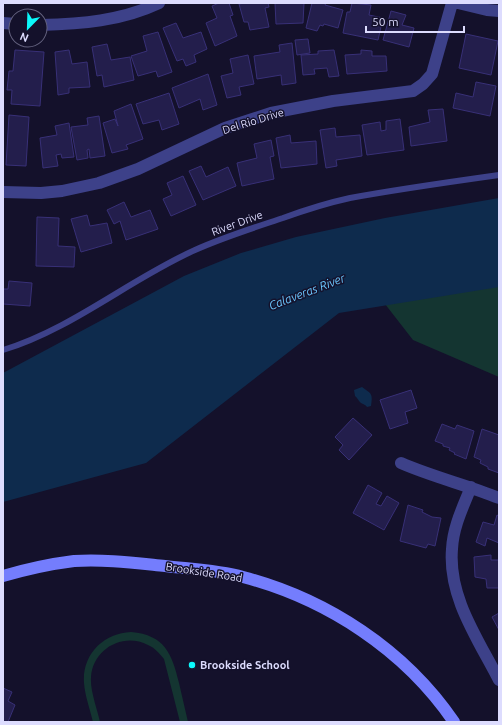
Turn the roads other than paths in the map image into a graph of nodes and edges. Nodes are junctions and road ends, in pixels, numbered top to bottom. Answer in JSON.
{"nodes":[{"id":1,"x":159,"y":3,"type":"edge"},
{"id":2,"x":452,"y":3,"type":"edge"},
{"id":3,"x":458,"y":3,"type":"edge"},
{"id":4,"x":499,"y":11,"type":"edge"},
{"id":5,"x":48,"y":25,"type":"edge"},
{"id":6,"x":499,"y":175,"type":"edge"},
{"id":7,"x":3,"y":192,"type":"edge"},
{"id":8,"x":3,"y":350,"type":"edge"},
{"id":9,"x":401,"y":464,"type":"dead end"},
{"id":10,"x":471,"y":487,"type":"junction"},
{"id":11,"x":499,"y":498,"type":"edge"},
{"id":12,"x":3,"y":576,"type":"edge"},
{"id":13,"x":499,"y":680,"type":"edge"},
{"id":14,"x":454,"y":722,"type":"edge"}],
"edges":[{"from":1,"to":5,"type":"street"},
{"from":2,"to":7,"type":"street","name":"Del Rio Drive"},
{"from":3,"to":4,"type":"street"},
{"from":6,"to":8,"type":"lane","name":"River Drive"},
{"from":9,"to":10,"type":"street"},
{"from":10,"to":11,"type":"street"},
{"from":10,"to":13,"type":"street"},
{"from":12,"to":14,"type":"street","name":"Brookside Road"}]}
